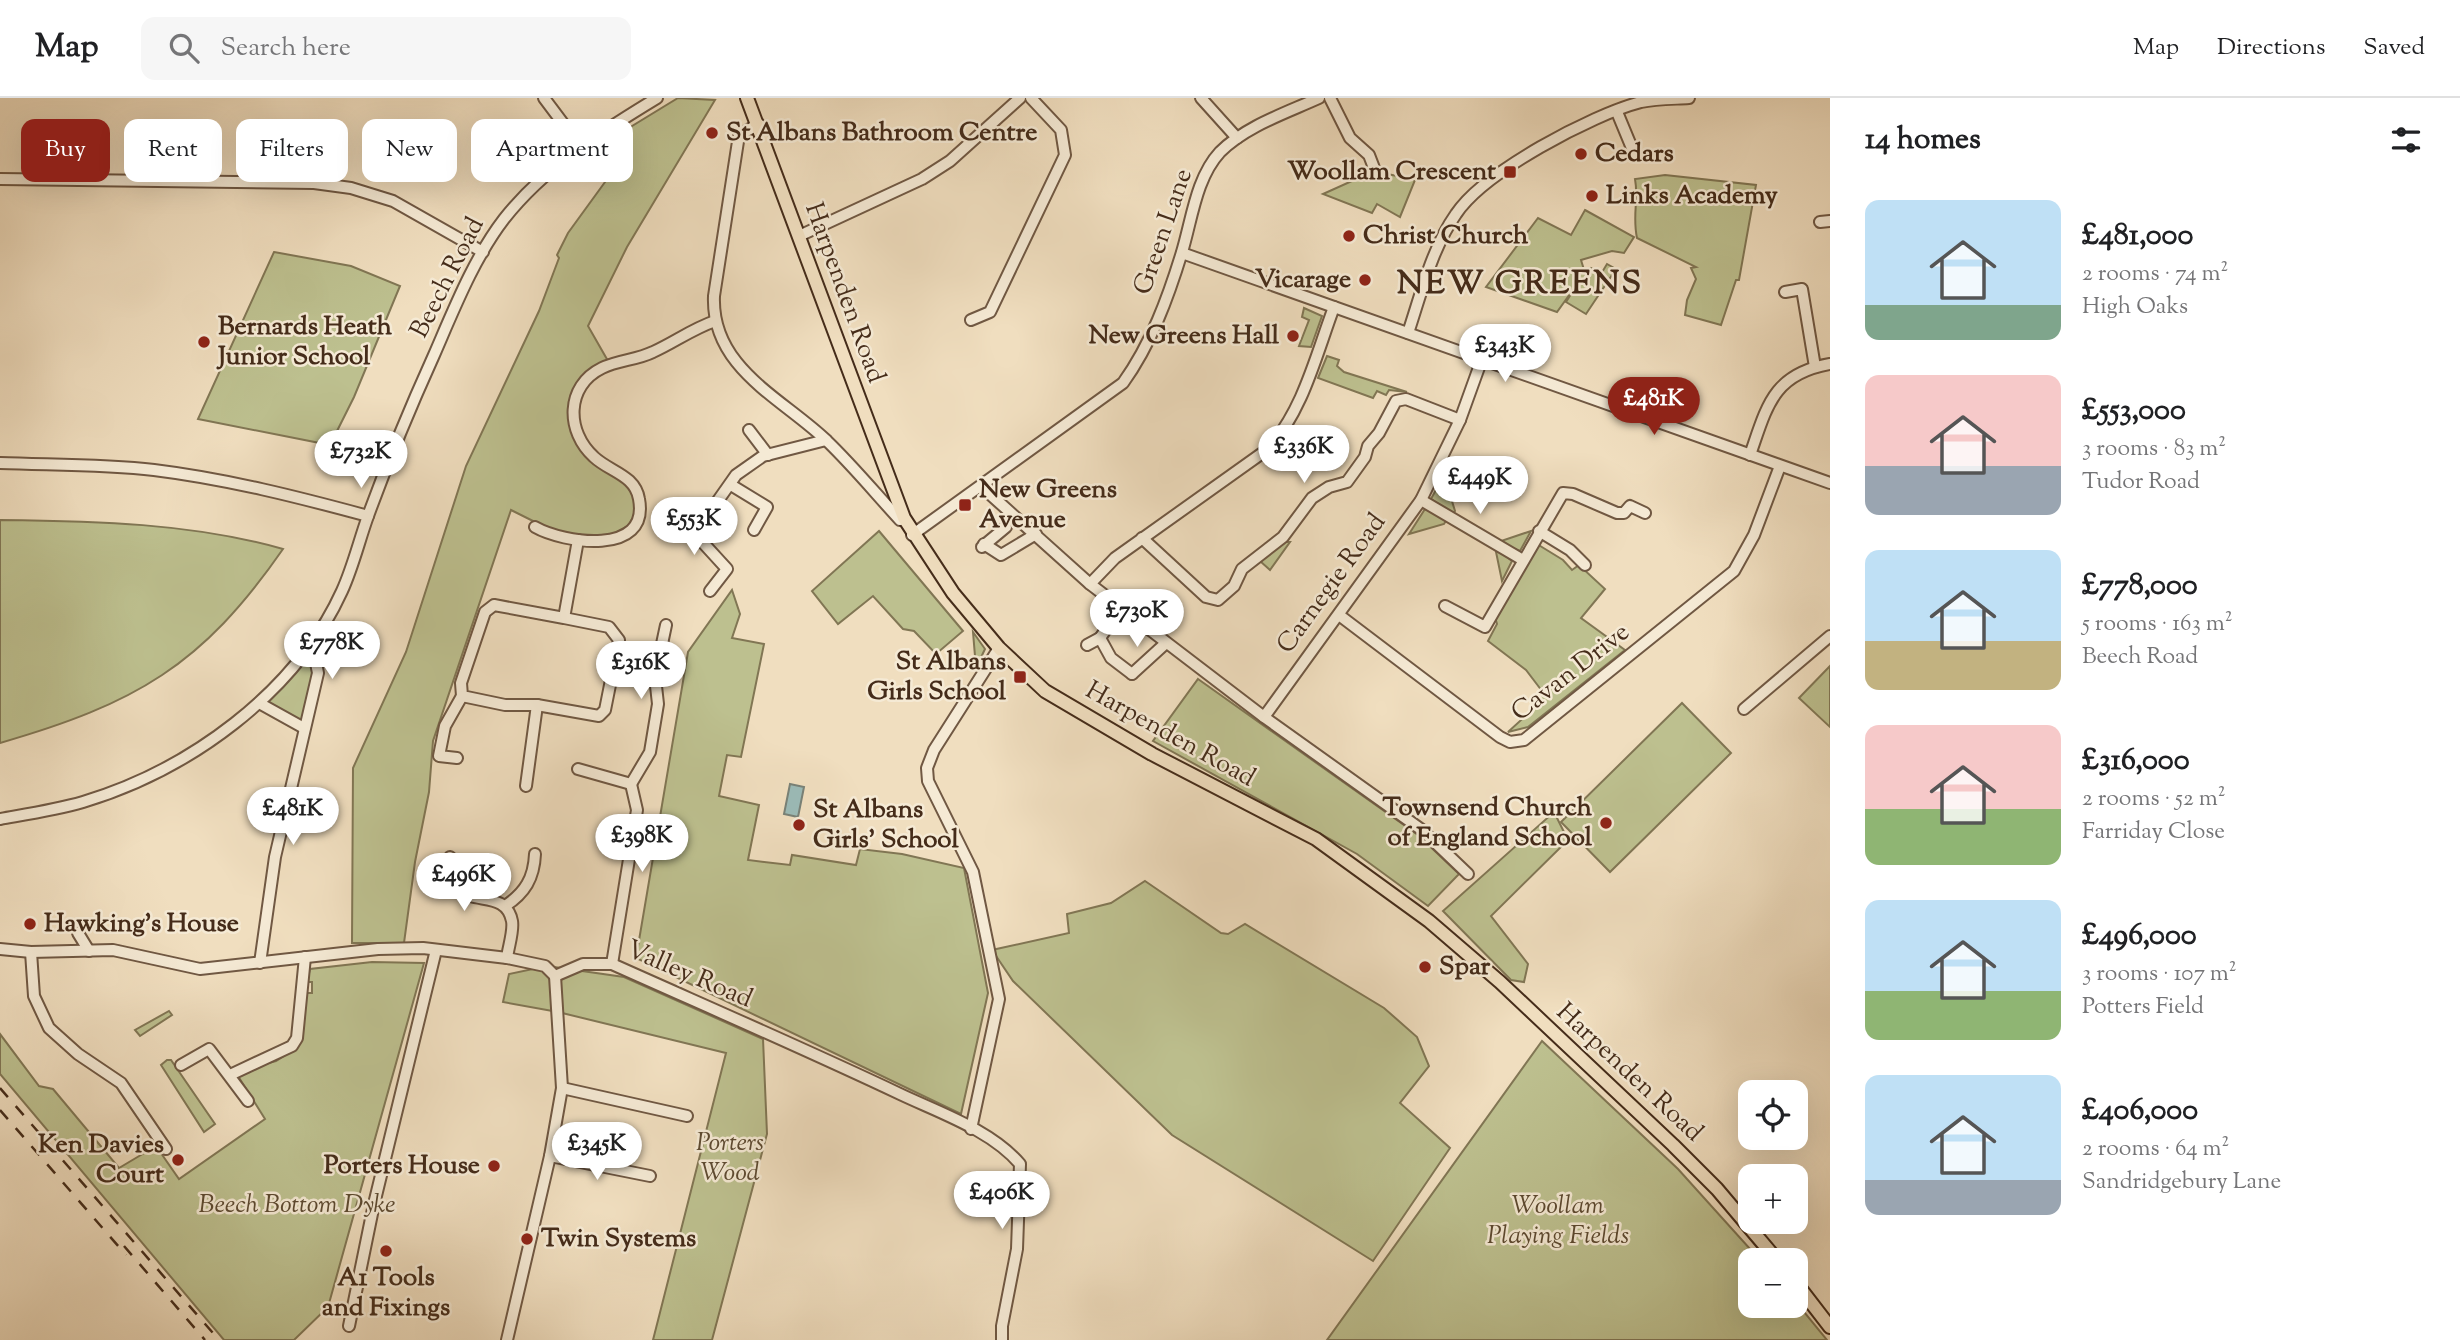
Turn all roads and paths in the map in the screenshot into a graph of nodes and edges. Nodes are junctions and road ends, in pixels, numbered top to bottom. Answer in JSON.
{"nodes":[{"id":1,"x":544,"y":98,"type":"edge"},
{"id":2,"x":657,"y":98,"type":"edge"},
{"id":3,"x":747,"y":98,"type":"edge"},
{"id":4,"x":1020,"y":98,"type":"edge"},
{"id":5,"x":1031,"y":98,"type":"edge"},
{"id":6,"x":1201,"y":98,"type":"edge"},
{"id":7,"x":1318,"y":98,"type":"edge"},
{"id":8,"x":1330,"y":98,"type":"edge"},
{"id":9,"x":1689,"y":98,"type":"edge"},
{"id":10,"x":1641,"y":100,"type":"edge"},
{"id":11,"x":1617,"y":112,"type":"junction"},
{"id":12,"x":560,"y":119,"type":"edge"},
{"id":13,"x":623,"y":119,"type":"edge"},
{"id":14,"x":759,"y":124,"type":"junction"},
{"id":15,"x":1237,"y":138,"type":"junction"},
{"id":16,"x":1634,"y":153,"type":"dead end"},
{"id":17,"x":1374,"y":168,"type":"dead end"},
{"id":18,"x":0,"y":179,"type":"edge"},
{"id":19,"x":539,"y":182,"type":"edge"},
{"id":20,"x":799,"y":236,"type":"junction"},
{"id":21,"x":484,"y":252,"type":"junction"},
{"id":22,"x":1182,"y":253,"type":"junction"},
{"id":23,"x":1785,"y":292,"type":"dead end"},
{"id":24,"x":1334,"y":307,"type":"junction"},
{"id":25,"x":971,"y":320,"type":"dead end"},
{"id":26,"x":715,"y":321,"type":"junction"},
{"id":27,"x":1408,"y":333,"type":"junction"},
{"id":28,"x":1482,"y":359,"type":"junction"},
{"id":29,"x":1830,"y":364,"type":"edge"},
{"id":30,"x":1815,"y":367,"type":"junction"},
{"id":31,"x":1460,"y":421,"type":"junction"},
{"id":32,"x":749,"y":430,"type":"dead end"},
{"id":33,"x":826,"y":440,"type":"junction"},
{"id":34,"x":768,"y":455,"type":"junction"},
{"id":35,"x":1750,"y":455,"type":"junction"},
{"id":36,"x":0,"y":463,"type":"edge"},
{"id":37,"x":1780,"y":466,"type":"junction"},
{"id":38,"x":1830,"y":483,"type":"edge"},
{"id":39,"x":984,"y":484,"type":"junction"},
{"id":40,"x":731,"y":485,"type":"junction"},
{"id":41,"x":1421,"y":499,"type":"junction"},
{"id":42,"x":1645,"y":513,"type":"dead end"},
{"id":43,"x":368,"y":516,"type":"junction"},
{"id":44,"x":900,"y":520,"type":"dead end"},
{"id":45,"x":535,"y":527,"type":"dead end"},
{"id":46,"x":1006,"y":527,"type":"dead end"},
{"id":47,"x":754,"y":530,"type":"dead end"},
{"id":48,"x":1539,"y":531,"type":"junction"},
{"id":49,"x":1036,"y":534,"type":"junction"},
{"id":50,"x":912,"y":535,"type":"junction"},
{"id":51,"x":1142,"y":538,"type":"junction"},
{"id":52,"x":578,"y":540,"type":"junction"},
{"id":53,"x":981,"y":544,"type":"junction"},
{"id":54,"x":990,"y":558,"type":"dead end"},
{"id":55,"x":1522,"y":560,"type":"junction"},
{"id":56,"x":1585,"y":565,"type":"dead end"},
{"id":57,"x":1090,"y":584,"type":"junction"},
{"id":58,"x":710,"y":591,"type":"dead end"},
{"id":59,"x":1445,"y":606,"type":"dead end"},
{"id":60,"x":1339,"y":615,"type":"junction"},
{"id":61,"x":564,"y":618,"type":"junction"},
{"id":62,"x":666,"y":625,"type":"dead end"},
{"id":63,"x":1830,"y":636,"type":"edge"},
{"id":64,"x":1166,"y":643,"type":"junction"},
{"id":65,"x":1087,"y":645,"type":"dead end"},
{"id":66,"x":999,"y":648,"type":"junction"},
{"id":67,"x":304,"y":651,"type":"junction"},
{"id":68,"x":1132,"y":674,"type":"junction"},
{"id":69,"x":1134,"y":687,"type":"dead end"},
{"id":70,"x":462,"y":696,"type":"junction"},
{"id":71,"x":259,"y":703,"type":"junction"},
{"id":72,"x":537,"y":705,"type":"junction"},
{"id":73,"x":1744,"y":709,"type":"dead end"},
{"id":74,"x":1264,"y":718,"type":"junction"},
{"id":75,"x":304,"y":728,"type":"junction"},
{"id":76,"x":457,"y":758,"type":"dead end"},
{"id":77,"x":578,"y":769,"type":"dead end"},
{"id":78,"x":631,"y":784,"type":"junction"},
{"id":79,"x":526,"y":786,"type":"dead end"},
{"id":80,"x":0,"y":819,"type":"edge"},
{"id":81,"x":535,"y":854,"type":"dead end"},
{"id":82,"x":450,"y":857,"type":"dead end"},
{"id":83,"x":1468,"y":874,"type":"dead end"},
{"id":84,"x":505,"y":906,"type":"junction"},
{"id":85,"x":78,"y":933,"type":"dead end"},
{"id":86,"x":0,"y":949,"type":"edge"},
{"id":87,"x":436,"y":950,"type":"junction"},
{"id":88,"x":89,"y":951,"type":"junction"},
{"id":89,"x":31,"y":952,"type":"junction"},
{"id":90,"x":305,"y":957,"type":"junction"},
{"id":91,"x":506,"y":958,"type":"junction"},
{"id":92,"x":260,"y":963,"type":"junction"},
{"id":93,"x":612,"y":964,"type":"junction"},
{"id":94,"x":555,"y":976,"type":"junction"},
{"id":95,"x":181,"y":1065,"type":"dead end"},
{"id":96,"x":230,"y":1075,"type":"junction"},
{"id":97,"x":562,"y":1088,"type":"junction"},
{"id":98,"x":248,"y":1101,"type":"dead end"},
{"id":99,"x":687,"y":1116,"type":"dead end"},
{"id":100,"x":971,"y":1129,"type":"junction"},
{"id":101,"x":166,"y":1149,"type":"dead end"},
{"id":102,"x":550,"y":1156,"type":"junction"},
{"id":103,"x":650,"y":1177,"type":"dead end"},
{"id":104,"x":1767,"y":1248,"type":"edge"},
{"id":105,"x":1808,"y":1299,"type":"edge"},
{"id":106,"x":349,"y":1326,"type":"dead end"},
{"id":107,"x":1830,"y":1327,"type":"edge"},
{"id":108,"x":508,"y":1340,"type":"edge"},
{"id":109,"x":1002,"y":1340,"type":"edge"}],
"edges":[{"from":1,"to":12,"type":"street"},
{"from":2,"to":13,"type":"street","name":"Beech Road"},
{"from":3,"to":14,"type":"main road","name":"Harpenden Road"},
{"from":4,"to":20,"type":"street"},
{"from":5,"to":25,"type":"street"},
{"from":6,"to":15,"type":"street"},
{"from":7,"to":15,"type":"street","name":"Green Lane"},
{"from":8,"to":17,"type":"street"},
{"from":9,"to":10,"type":"street"},
{"from":10,"to":11,"type":"street"},
{"from":11,"to":16,"type":"street"},
{"from":11,"to":27,"type":"street"},
{"from":14,"to":20,"type":"main road","name":"Harpenden Road"},
{"from":14,"to":26,"type":"street"},
{"from":15,"to":22,"type":"street","name":"Green Lane"},
{"from":18,"to":21,"type":"street"},
{"from":19,"to":21,"type":"street","name":"Beech Road"},
{"from":20,"to":50,"type":"main road","name":"Harpenden Road"},
{"from":21,"to":43,"type":"street","name":"Beech Road"},
{"from":22,"to":24,"type":"street"},
{"from":22,"to":39,"type":"street","name":"Green Lane"},
{"from":23,"to":30,"type":"street"},
{"from":24,"to":27,"type":"street"},
{"from":24,"to":51,"type":"street"},
{"from":26,"to":33,"type":"street"},
{"from":26,"to":52,"type":"street"},
{"from":27,"to":28,"type":"street"},
{"from":28,"to":31,"type":"street","name":"Carnegie Road"},
{"from":28,"to":35,"type":"street"},
{"from":29,"to":30,"type":"street"},
{"from":30,"to":35,"type":"street"},
{"from":31,"to":41,"type":"street","name":"Carnegie Road"},
{"from":31,"to":51,"type":"street"},
{"from":32,"to":34,"type":"street"},
{"from":33,"to":34,"type":"street"},
{"from":33,"to":44,"type":"street"},
{"from":34,"to":40,"type":"street"},
{"from":35,"to":37,"type":"street"},
{"from":36,"to":43,"type":"street"},
{"from":37,"to":38,"type":"street"},
{"from":37,"to":60,"type":"street","name":"Cavan Drive"},
{"from":39,"to":49,"type":"street"},
{"from":39,"to":50,"type":"street","name":"Green Lane"},
{"from":40,"to":47,"type":"street"},
{"from":40,"to":58,"type":"street"},
{"from":41,"to":55,"type":"street"},
{"from":41,"to":60,"type":"street","name":"Carnegie Road"},
{"from":42,"to":48,"type":"street"},
{"from":43,"to":67,"type":"street","name":"Beech Road"},
{"from":45,"to":52,"type":"street"},
{"from":46,"to":53,"type":"street"},
{"from":48,"to":55,"type":"street"},
{"from":48,"to":56,"type":"street"},
{"from":49,"to":53,"type":"street"},
{"from":49,"to":57,"type":"street"},
{"from":50,"to":66,"type":"main road","name":"Harpenden Road"},
{"from":51,"to":57,"type":"street"},
{"from":52,"to":61,"type":"street"},
{"from":53,"to":54,"type":"street"},
{"from":55,"to":59,"type":"street"},
{"from":57,"to":64,"type":"street"},
{"from":60,"to":74,"type":"street","name":"Carnegie Road"},
{"from":61,"to":70,"type":"street"},
{"from":61,"to":72,"type":"street"},
{"from":62,"to":78,"type":"street"},
{"from":63,"to":73,"type":"street"},
{"from":64,"to":68,"type":"street"},
{"from":64,"to":74,"type":"street"},
{"from":65,"to":68,"type":"street"},
{"from":66,"to":100,"type":"street"},
{"from":66,"to":104,"type":"main road","name":"Harpenden Road"},
{"from":67,"to":71,"type":"street","name":"Beech Road"},
{"from":67,"to":75,"type":"street"},
{"from":68,"to":69,"type":"street"},
{"from":70,"to":72,"type":"street"},
{"from":70,"to":76,"type":"street"},
{"from":71,"to":75,"type":"street"},
{"from":71,"to":80,"type":"street","name":"Beech Road"},
{"from":72,"to":79,"type":"street"},
{"from":74,"to":83,"type":"street"},
{"from":75,"to":92,"type":"street"},
{"from":77,"to":78,"type":"street"},
{"from":78,"to":93,"type":"street"},
{"from":81,"to":84,"type":"street"},
{"from":82,"to":84,"type":"street"},
{"from":84,"to":91,"type":"street"},
{"from":85,"to":88,"type":"street"},
{"from":86,"to":89,"type":"street"},
{"from":87,"to":90,"type":"street"},
{"from":87,"to":91,"type":"street"},
{"from":87,"to":106,"type":"street"},
{"from":88,"to":89,"type":"street"},
{"from":88,"to":92,"type":"street"},
{"from":89,"to":101,"type":"street"},
{"from":90,"to":92,"type":"street"},
{"from":90,"to":96,"type":"street"},
{"from":91,"to":94,"type":"street"},
{"from":93,"to":94,"type":"street","name":"Valley Road"},
{"from":93,"to":100,"type":"street","name":"Valley Road"},
{"from":94,"to":97,"type":"street"},
{"from":95,"to":96,"type":"street"},
{"from":96,"to":98,"type":"street"},
{"from":97,"to":99,"type":"street"},
{"from":97,"to":102,"type":"street"},
{"from":100,"to":109,"type":"street","name":"Valley Road"},
{"from":102,"to":103,"type":"street"},
{"from":102,"to":108,"type":"street"},
{"from":105,"to":107,"type":"main road"}]}
